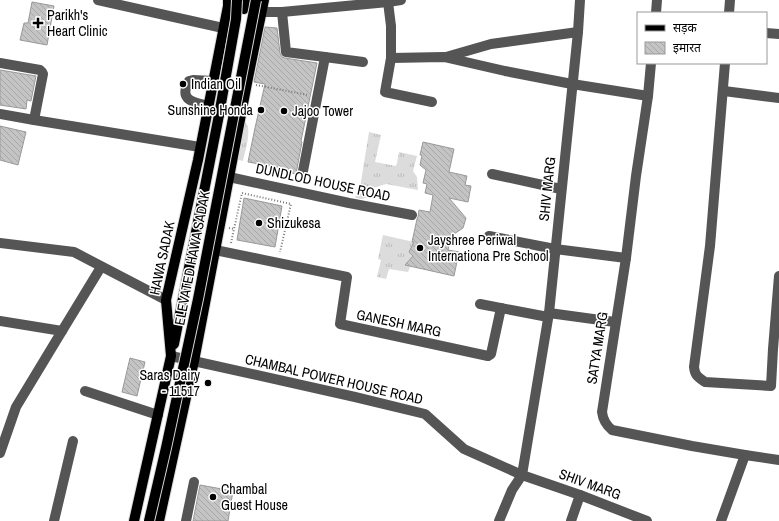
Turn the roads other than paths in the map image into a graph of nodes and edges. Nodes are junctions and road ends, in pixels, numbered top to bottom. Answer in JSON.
{"nodes":[{"id":1,"x":98,"y":0,"type":"edge"},
{"id":2,"x":237,"y":0,"type":"edge"},
{"id":3,"x":256,"y":0,"type":"edge"},
{"id":4,"x":264,"y":0,"type":"edge"},
{"id":5,"x":401,"y":0,"type":"edge"},
{"id":6,"x":580,"y":0,"type":"edge"},
{"id":7,"x":657,"y":0,"type":"edge"},
{"id":8,"x":730,"y":0,"type":"edge"},
{"id":9,"x":388,"y":2,"type":"junction"},
{"id":10,"x":228,"y":3,"type":"edge"},
{"id":11,"x":245,"y":5,"type":"edge"},
{"id":12,"x":262,"y":12,"type":"junction"},
{"id":13,"x":282,"y":12,"type":"junction"},
{"id":14,"x":656,"y":12,"type":"edge"},
{"id":15,"x":729,"y":12,"type":"edge"},
{"id":16,"x":223,"y":28,"type":"junction"},
{"id":17,"x":578,"y":32,"type":"junction"},
{"id":18,"x":767,"y":33,"type":"edge"},
{"id":19,"x":779,"y":34,"type":"edge"},
{"id":20,"x":325,"y":57,"type":"junction"},
{"id":21,"x":444,"y":57,"type":"junction"},
{"id":22,"x":391,"y":58,"type":"junction"},
{"id":23,"x":363,"y":62,"type":"dead end"},
{"id":24,"x":0,"y":63,"type":"edge"},
{"id":25,"x":651,"y":64,"type":"edge"},
{"id":26,"x":726,"y":64,"type":"edge"},
{"id":27,"x":213,"y":81,"type":"junction"},
{"id":28,"x":572,"y":84,"type":"junction"},
{"id":29,"x":724,"y":91,"type":"junction"},
{"id":30,"x":648,"y":96,"type":"junction"},
{"id":31,"x":779,"y":98,"type":"edge"},
{"id":32,"x":432,"y":102,"type":"dead end"},
{"id":33,"x":208,"y":106,"type":"junction"},
{"id":34,"x":0,"y":114,"type":"edge"},
{"id":35,"x":34,"y":120,"type":"junction"},
{"id":36,"x":200,"y":148,"type":"junction"},
{"id":37,"x":303,"y":171,"type":"dead end"},
{"id":38,"x":492,"y":174,"type":"dead end"},
{"id":39,"x":229,"y":177,"type":"junction"},
{"id":40,"x":561,"y":189,"type":"junction"},
{"id":41,"x":412,"y":215,"type":"dead end"},
{"id":42,"x":489,"y":236,"type":"dead end"},
{"id":43,"x":0,"y":243,"type":"edge"},
{"id":44,"x":555,"y":249,"type":"junction"},
{"id":45,"x":215,"y":250,"type":"junction"},
{"id":46,"x":626,"y":258,"type":"junction"},
{"id":47,"x":101,"y":267,"type":"junction"},
{"id":48,"x":779,"y":276,"type":"edge"},
{"id":49,"x":166,"y":300,"type":"junction"},
{"id":50,"x":480,"y":304,"type":"dead end"},
{"id":51,"x":501,"y":308,"type":"junction"},
{"id":52,"x":778,"y":309,"type":"edge"},
{"id":53,"x":548,"y":315,"type":"junction"},
{"id":54,"x":0,"y":321,"type":"edge"},
{"id":55,"x":615,"y":322,"type":"junction"},
{"id":56,"x":62,"y":330,"type":"junction"},
{"id":57,"x":171,"y":356,"type":"junction"},
{"id":58,"x":194,"y":361,"type":"junction"},
{"id":59,"x":775,"y":387,"type":"edge"},
{"id":60,"x":85,"y":391,"type":"dead end"},
{"id":61,"x":158,"y":415,"type":"junction"},
{"id":62,"x":73,"y":442,"type":"dead end"},
{"id":63,"x":0,"y":453,"type":"edge"},
{"id":64,"x":745,"y":455,"type":"junction"},
{"id":65,"x":779,"y":460,"type":"edge"},
{"id":66,"x":522,"y":475,"type":"junction"},
{"id":67,"x":194,"y":482,"type":"dead end"},
{"id":68,"x":580,"y":495,"type":"junction"},
{"id":69,"x":54,"y":521,"type":"edge"},
{"id":70,"x":134,"y":521,"type":"edge"},
{"id":71,"x":149,"y":521,"type":"edge"},
{"id":72,"x":160,"y":521,"type":"edge"},
{"id":73,"x":186,"y":521,"type":"edge"},
{"id":74,"x":499,"y":521,"type":"edge"},
{"id":75,"x":571,"y":521,"type":"edge"},
{"id":76,"x":647,"y":521,"type":"edge"},
{"id":77,"x":721,"y":521,"type":"edge"}],
"edges":[{"from":1,"to":16,"type":"street"},
{"from":2,"to":57,"type":"main road","name":"ELEVATED HAWA SADAK","bridge":true},
{"from":3,"to":71,"type":"main road","name":"ELEVATED HAWA SADAK","bridge":true},
{"from":4,"to":12,"type":"main road"},
{"from":5,"to":9,"type":"street"},
{"from":6,"to":17,"type":"street","name":"SHIV MARG"},
{"from":7,"to":14,"type":"street"},
{"from":8,"to":15,"type":"street"},
{"from":9,"to":13,"type":"street"},
{"from":9,"to":22,"type":"street"},
{"from":10,"to":11,"type":"street"},
{"from":10,"to":16,"type":"main road","name":"HAWA SADAK"},
{"from":11,"to":12,"type":"street"},
{"from":12,"to":13,"type":"street"},
{"from":12,"to":39,"type":"main road"},
{"from":13,"to":20,"type":"street"},
{"from":16,"to":27,"type":"main road","name":"HAWA SADAK"},
{"from":17,"to":21,"type":"street"},
{"from":17,"to":28,"type":"street","name":"SHIV MARG"},
{"from":18,"to":19,"type":"street"},
{"from":20,"to":23,"type":"street"},
{"from":20,"to":37,"type":"street"},
{"from":21,"to":22,"type":"street"},
{"from":21,"to":28,"type":"street"},
{"from":22,"to":32,"type":"street"},
{"from":24,"to":35,"type":"street"},
{"from":25,"to":30,"type":"street","name":"SATYA MARG"},
{"from":26,"to":29,"type":"street"},
{"from":27,"to":33,"type":"main road","name":"HAWA SADAK"},
{"from":27,"to":33,"type":"street"},
{"from":28,"to":30,"type":"street"},
{"from":28,"to":40,"type":"street","name":"SHIV MARG"},
{"from":29,"to":31,"type":"street"},
{"from":29,"to":59,"type":"street"},
{"from":30,"to":46,"type":"street","name":"SATYA MARG"},
{"from":33,"to":36,"type":"main road","name":"HAWA SADAK"},
{"from":34,"to":35,"type":"street"},
{"from":35,"to":36,"type":"street"},
{"from":36,"to":49,"type":"main road","name":"HAWA SADAK"},
{"from":38,"to":40,"type":"street"},
{"from":39,"to":41,"type":"street","name":"DUNDLOD HOUSE ROAD"},
{"from":39,"to":45,"type":"main road"},
{"from":40,"to":44,"type":"street","name":"SHIV MARG"},
{"from":42,"to":44,"type":"street"},
{"from":43,"to":47,"type":"street"},
{"from":44,"to":46,"type":"street"},
{"from":44,"to":53,"type":"street","name":"SHIV MARG"},
{"from":45,"to":51,"type":"street","name":"GANESH MARG"},
{"from":45,"to":58,"type":"main road"},
{"from":46,"to":55,"type":"street","name":"SATYA MARG"},
{"from":47,"to":49,"type":"street"},
{"from":47,"to":56,"type":"street"},
{"from":48,"to":52,"type":"street"},
{"from":49,"to":57,"type":"main road","name":"HAWA SADAK"},
{"from":50,"to":51,"type":"street"},
{"from":51,"to":53,"type":"street"},
{"from":52,"to":59,"type":"street"},
{"from":53,"to":55,"type":"street"},
{"from":53,"to":66,"type":"street","name":"SHIV MARG"},
{"from":54,"to":56,"type":"street"},
{"from":55,"to":64,"type":"street","name":"SATYA MARG"},
{"from":56,"to":63,"type":"street"},
{"from":57,"to":58,"type":"street","name":"CHAMBAL POWER HOUSE ROAD"},
{"from":57,"to":61,"type":"main road","name":"HAWA SADAK"},
{"from":58,"to":66,"type":"street","name":"CHAMBAL POWER HOUSE ROAD"},
{"from":58,"to":72,"type":"main road"},
{"from":60,"to":61,"type":"street"},
{"from":61,"to":70,"type":"main road","name":"HAWA SADAK"},
{"from":62,"to":69,"type":"street"},
{"from":64,"to":65,"type":"street","name":"SATYA MARG"},
{"from":64,"to":77,"type":"street"},
{"from":66,"to":68,"type":"street","name":"SHIV MARG"},
{"from":66,"to":74,"type":"street"},
{"from":67,"to":73,"type":"street"},
{"from":68,"to":75,"type":"street"},
{"from":68,"to":76,"type":"street","name":"SHIV MARG"}]}
